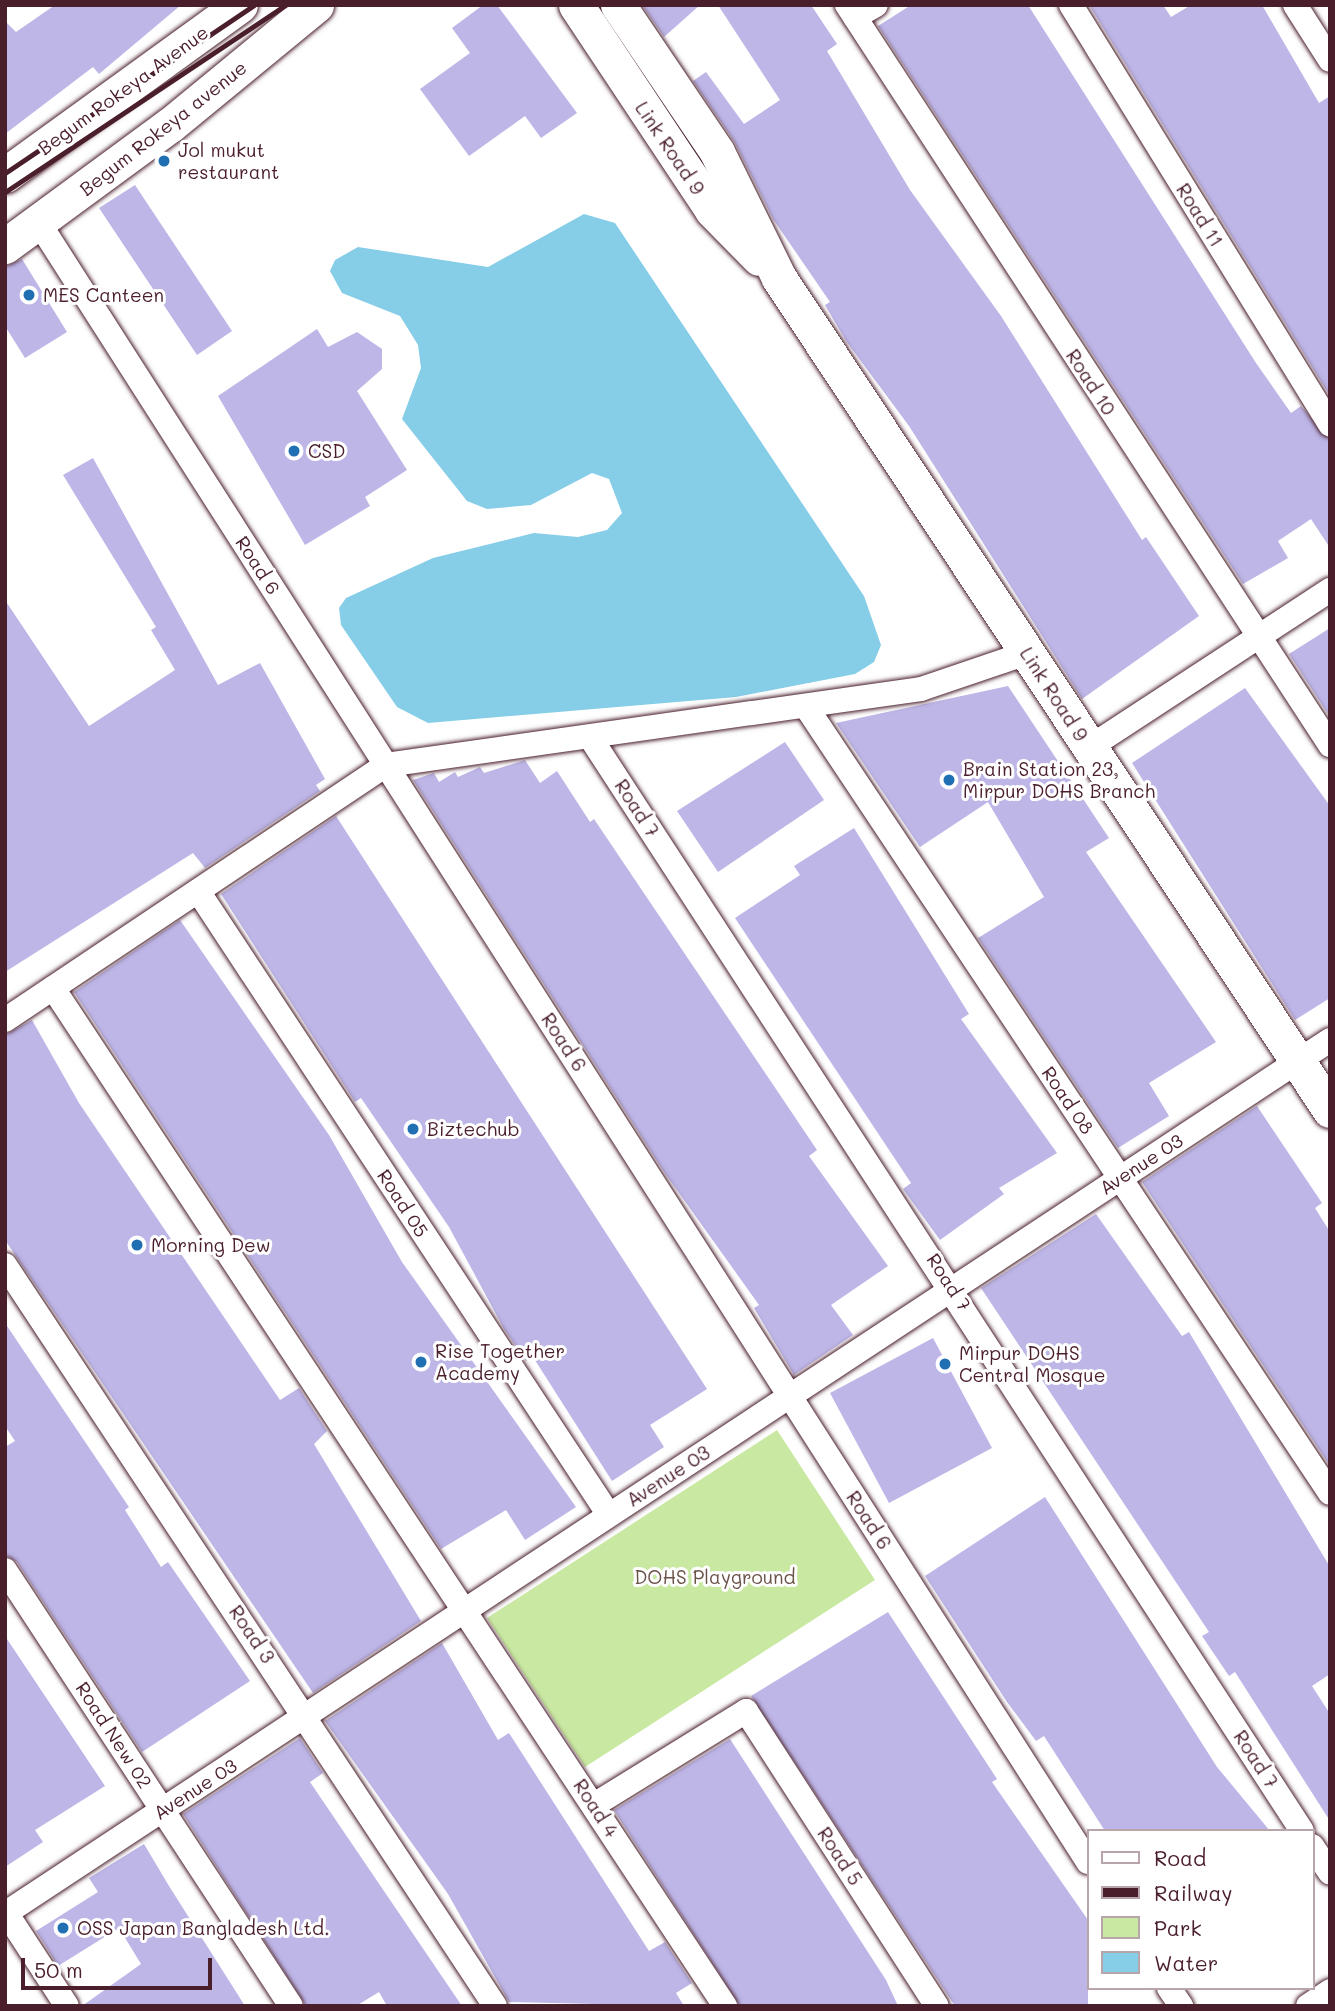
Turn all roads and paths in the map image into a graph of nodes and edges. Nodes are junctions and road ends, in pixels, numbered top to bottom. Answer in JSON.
{"nodes":[{"id":1,"x":240,"y":5,"type":"edge"},
{"id":2,"x":316,"y":5,"type":"edge"},
{"id":3,"x":576,"y":5,"type":"edge"},
{"id":4,"x":618,"y":5,"type":"edge"},
{"id":5,"x":876,"y":5,"type":"edge"},
{"id":6,"x":1070,"y":5,"type":"edge"},
{"id":7,"x":1296,"y":5,"type":"edge"},
{"id":8,"x":851,"y":11,"type":"edge"},
{"id":9,"x":1330,"y":60,"type":"edge"},
{"id":10,"x":5,"y":175,"type":"edge"},
{"id":11,"x":39,"y":223,"type":"junction"},
{"id":12,"x":5,"y":246,"type":"edge"},
{"id":13,"x":779,"y":278,"type":"junction"},
{"id":14,"x":1330,"y":425,"type":"edge"},
{"id":15,"x":1330,"y":590,"type":"edge"},
{"id":16,"x":1258,"y":638,"type":"junction"},
{"id":17,"x":1027,"y":653,"type":"junction"},
{"id":18,"x":807,"y":708,"type":"junction"},
{"id":19,"x":590,"y":737,"type":"junction"},
{"id":20,"x":1330,"y":745,"type":"edge"},
{"id":21,"x":1090,"y":747,"type":"junction"},
{"id":22,"x":386,"y":765,"type":"junction"},
{"id":23,"x":198,"y":891,"type":"junction"},
{"id":24,"x":53,"y":988,"type":"junction"},
{"id":25,"x":5,"y":1020,"type":"edge"},
{"id":26,"x":1330,"y":1040,"type":"edge"},
{"id":27,"x":1297,"y":1061,"type":"junction"},
{"id":28,"x":1330,"y":1110,"type":"edge"},
{"id":29,"x":1120,"y":1178,"type":"junction"},
{"id":30,"x":5,"y":1265,"type":"edge"},
{"id":31,"x":953,"y":1288,"type":"junction"},
{"id":32,"x":790,"y":1396,"type":"junction"},
{"id":33,"x":1330,"y":1493,"type":"edge"},
{"id":34,"x":609,"y":1515,"type":"junction"},
{"id":35,"x":5,"y":1570,"type":"edge"},
{"id":36,"x":468,"y":1609,"type":"junction"},
{"id":37,"x":306,"y":1716,"type":"junction"},
{"id":38,"x":594,"y":1805,"type":"junction"},
{"id":39,"x":163,"y":1810,"type":"junction"},
{"id":40,"x":1301,"y":1829,"type":"edge"},
{"id":41,"x":1314,"y":1849,"type":"edge"},
{"id":42,"x":1086,"y":1859,"type":"edge"},
{"id":43,"x":1330,"y":1873,"type":"edge"},
{"id":44,"x":6,"y":1912,"type":"edge"},
{"id":45,"x":1170,"y":1990,"type":"edge"},
{"id":46,"x":1330,"y":1991,"type":"edge"},
{"id":47,"x":66,"y":2006,"type":"edge"},
{"id":48,"x":291,"y":2006,"type":"edge"},
{"id":49,"x":495,"y":2006,"type":"edge"},
{"id":50,"x":725,"y":2006,"type":"edge"},
{"id":51,"x":937,"y":2006,"type":"edge"},
{"id":52,"x":1181,"y":2006,"type":"edge"},
{"id":53,"x":1308,"y":2006,"type":"edge"}],
"edges":[{"from":1,"to":10,"type":"main road","name":"Begum Rokeya Avenue"},
{"from":2,"to":11,"type":"main road","name":"Begum Rokeya avenue"},
{"from":3,"to":13,"type":"main road","name":"Link Road 9"},
{"from":4,"to":13,"type":"main road","name":"Link Road 9"},
{"from":5,"to":8,"type":"street"},
{"from":6,"to":14,"type":"street","name":"Road 11"},
{"from":7,"to":9,"type":"street"},
{"from":8,"to":16,"type":"street","name":"Road 10"},
{"from":11,"to":12,"type":"main road","name":"Begum Rokeya avenue"},
{"from":11,"to":22,"type":"street","name":"Road 6"},
{"from":13,"to":17,"type":"main road","name":"Link Road 9"},
{"from":15,"to":16,"type":"street"},
{"from":16,"to":20,"type":"street","name":"Road 10"},
{"from":16,"to":21,"type":"street"},
{"from":17,"to":18,"type":"street"},
{"from":17,"to":21,"type":"main road","name":"Link Road 9"},
{"from":18,"to":19,"type":"street"},
{"from":18,"to":29,"type":"street","name":"Road 08"},
{"from":19,"to":22,"type":"street"},
{"from":19,"to":31,"type":"street","name":"Road 7"},
{"from":21,"to":27,"type":"main road","name":"Link Road 9"},
{"from":22,"to":23,"type":"street"},
{"from":22,"to":32,"type":"street","name":"Road 6"},
{"from":23,"to":24,"type":"street"},
{"from":23,"to":34,"type":"street","name":"Road 05"},
{"from":24,"to":25,"type":"street"},
{"from":24,"to":36,"type":"street","name":"Road 4"},
{"from":26,"to":27,"type":"street","name":"Avenue 03"},
{"from":27,"to":28,"type":"main road","name":"Link Road 9"},
{"from":27,"to":29,"type":"street","name":"Avenue 03"},
{"from":29,"to":31,"type":"street","name":"Avenue 03"},
{"from":29,"to":33,"type":"street","name":"Road 08"},
{"from":30,"to":37,"type":"street","name":"Road 3"},
{"from":31,"to":32,"type":"street","name":"Avenue 03"},
{"from":31,"to":40,"type":"street","name":"Road 7"},
{"from":32,"to":34,"type":"street","name":"Avenue 03"},
{"from":32,"to":42,"type":"street","name":"Road 6"},
{"from":34,"to":36,"type":"street","name":"Avenue 03"},
{"from":35,"to":39,"type":"street","name":"Road New 02"},
{"from":36,"to":37,"type":"street","name":"Avenue 03"},
{"from":36,"to":38,"type":"street","name":"Road 4"},
{"from":37,"to":39,"type":"street","name":"Avenue 03"},
{"from":37,"to":49,"type":"street","name":"Road 3"},
{"from":38,"to":50,"type":"street","name":"Road 4"},
{"from":38,"to":51,"type":"street","name":"Road 5"},
{"from":39,"to":44,"type":"street","name":"Avenue 03"},
{"from":39,"to":48,"type":"street","name":"Road New 02"},
{"from":41,"to":43,"type":"street"},
{"from":44,"to":47,"type":"street"},
{"from":45,"to":52,"type":"street"},
{"from":46,"to":53,"type":"street"}]}
